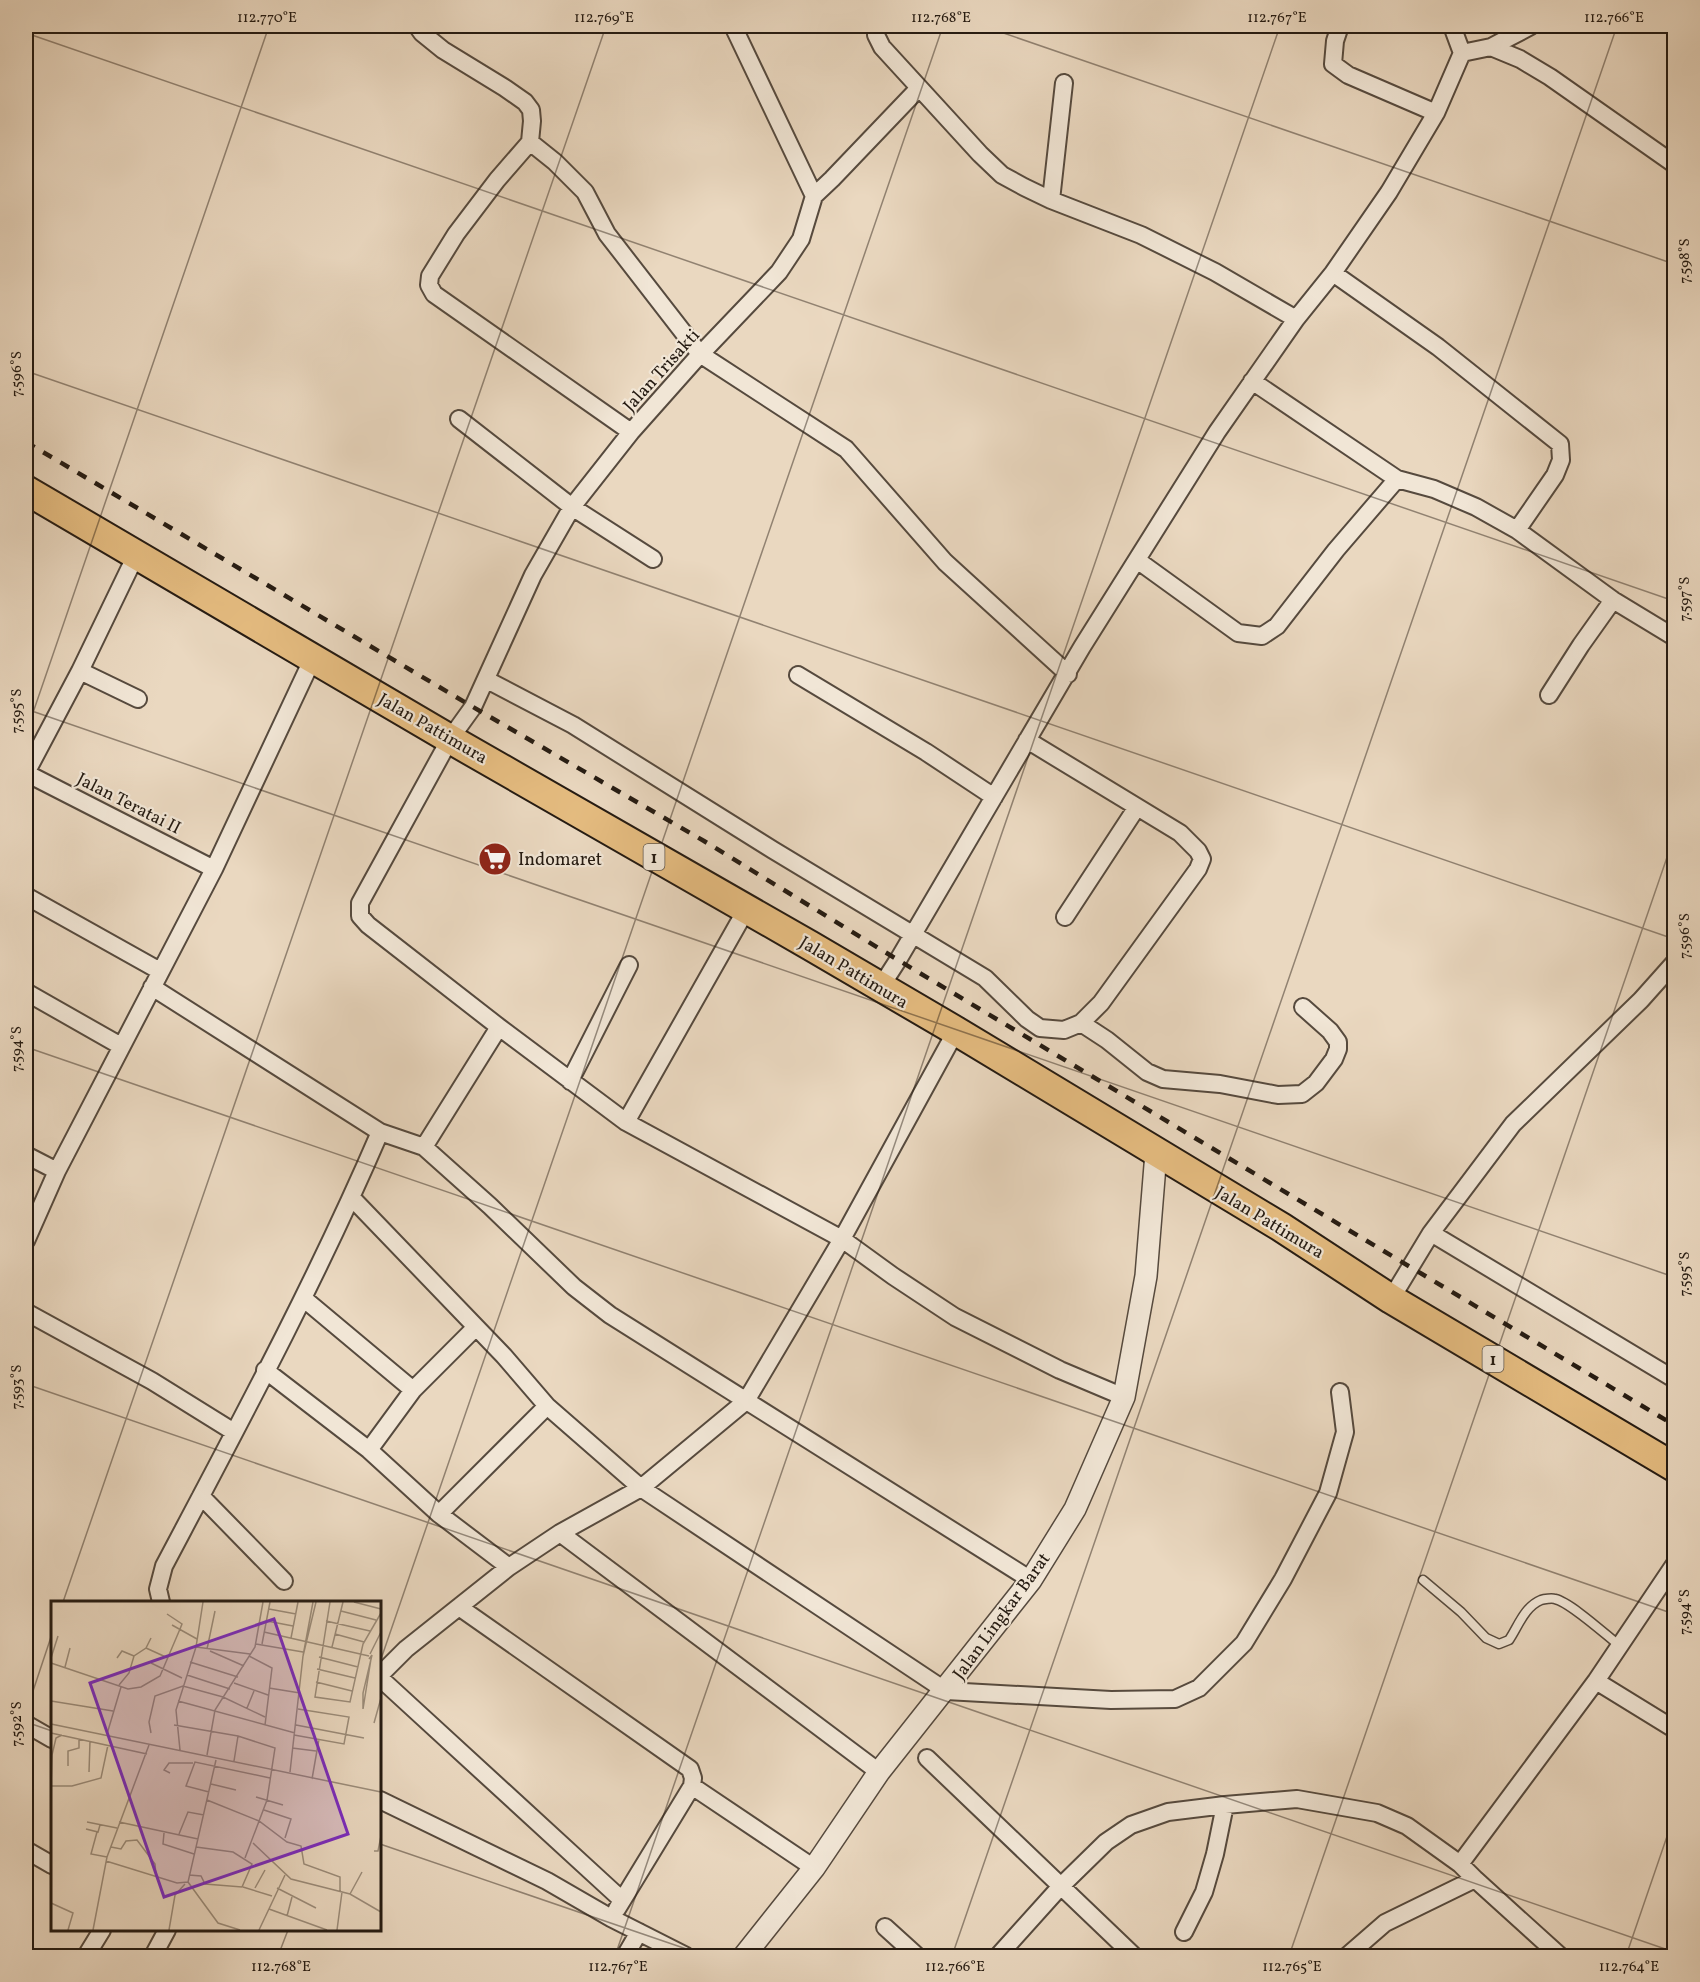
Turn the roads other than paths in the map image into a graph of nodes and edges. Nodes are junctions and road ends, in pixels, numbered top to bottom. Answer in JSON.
{"nodes":[{"id":1,"x":417,"y":26,"type":"edge"},
{"id":2,"x":734,"y":26,"type":"edge"},
{"id":3,"x":878,"y":26,"type":"edge"},
{"id":4,"x":1340,"y":26,"type":"edge"},
{"id":5,"x":1452,"y":26,"type":"edge"},
{"id":6,"x":1531,"y":26,"type":"edge"},
{"id":7,"x":1491,"y":47,"type":"junction"},
{"id":8,"x":1462,"y":53,"type":"junction"},
{"id":9,"x":1064,"y":83,"type":"dead end"},
{"id":10,"x":919,"y":88,"type":"junction"},
{"id":11,"x":1436,"y":113,"type":"junction"},
{"id":12,"x":530,"y":142,"type":"junction"},
{"id":13,"x":1674,"y":164,"type":"edge"},
{"id":14,"x":823,"y":188,"type":"junction"},
{"id":15,"x":1048,"y":198,"type":"junction"},
{"id":16,"x":1333,"y":273,"type":"junction"},
{"id":17,"x":1296,"y":319,"type":"junction"},
{"id":18,"x":700,"y":354,"type":"junction"},
{"id":19,"x":1252,"y":381,"type":"junction"},
{"id":20,"x":459,"y":419,"type":"dead end"},
{"id":21,"x":631,"y":432,"type":"junction"},
{"id":22,"x":1397,"y":479,"type":"junction"},
{"id":23,"x":26,"y":490,"type":"edge"},
{"id":24,"x":572,"y":507,"type":"junction"},
{"id":25,"x":1517,"y":530,"type":"junction"},
{"id":26,"x":137,"y":553,"type":"junction"},
{"id":27,"x":653,"y":560,"type":"dead end"},
{"id":28,"x":1137,"y":560,"type":"junction"},
{"id":29,"x":1613,"y":600,"type":"junction"},
{"id":30,"x":1674,"y":637,"type":"edge"},
{"id":31,"x":313,"y":658,"type":"junction"},
{"id":32,"x":80,"y":671,"type":"junction"},
{"id":33,"x":1068,"y":674,"type":"junction"},
{"id":34,"x":798,"y":675,"type":"dead end"},
{"id":35,"x":487,"y":680,"type":"junction"},
{"id":36,"x":1549,"y":695,"type":"dead end"},
{"id":37,"x":138,"y":699,"type":"dead end"},
{"id":38,"x":450,"y":739,"type":"junction"},
{"id":39,"x":1027,"y":740,"type":"junction"},
{"id":40,"x":26,"y":773,"type":"edge"},
{"id":41,"x":994,"y":797,"type":"junction"},
{"id":42,"x":1137,"y":807,"type":"junction"},
{"id":43,"x":214,"y":868,"type":"junction"},
{"id":44,"x":26,"y":896,"type":"edge"},
{"id":45,"x":746,"y":910,"type":"junction"},
{"id":46,"x":1065,"y":917,"type":"dead end"},
{"id":47,"x":913,"y":933,"type":"junction"},
{"id":48,"x":1674,"y":963,"type":"edge"},
{"id":49,"x":629,"y":965,"type":"dead end"},
{"id":50,"x":160,"y":971,"type":"junction"},
{"id":51,"x":152,"y":987,"type":"junction"},
{"id":52,"x":880,"y":988,"type":"junction"},
{"id":53,"x":26,"y":992,"type":"edge"},
{"id":54,"x":1303,"y":1007,"type":"dead end"},
{"id":55,"x":1081,"y":1023,"type":"junction"},
{"id":56,"x":499,"y":1027,"type":"junction"},
{"id":57,"x":956,"y":1031,"type":"junction"},
{"id":58,"x":121,"y":1046,"type":"junction"},
{"id":59,"x":570,"y":1081,"type":"junction"},
{"id":60,"x":626,"y":1122,"type":"junction"},
{"id":61,"x":380,"y":1132,"type":"junction"},
{"id":62,"x":424,"y":1147,"type":"junction"},
{"id":63,"x":1156,"y":1153,"type":"junction"},
{"id":64,"x":26,"y":1155,"type":"edge"},
{"id":65,"x":57,"y":1171,"type":"junction"},
{"id":66,"x":352,"y":1198,"type":"junction"},
{"id":67,"x":1431,"y":1233,"type":"junction"},
{"id":68,"x":842,"y":1239,"type":"junction"},
{"id":69,"x":26,"y":1241,"type":"edge"},
{"id":70,"x":303,"y":1298,"type":"junction"},
{"id":71,"x":1391,"y":1299,"type":"junction"},
{"id":72,"x":26,"y":1312,"type":"edge"},
{"id":73,"x":476,"y":1327,"type":"junction"},
{"id":74,"x":266,"y":1370,"type":"junction"},
{"id":75,"x":1674,"y":1379,"type":"edge"},
{"id":76,"x":413,"y":1390,"type":"junction"},
{"id":77,"x":1340,"y":1392,"type":"dead end"},
{"id":78,"x":1124,"y":1396,"type":"junction"},
{"id":79,"x":746,"y":1401,"type":"junction"},
{"id":80,"x":547,"y":1406,"type":"junction"},
{"id":81,"x":234,"y":1432,"type":"junction"},
{"id":82,"x":369,"y":1450,"type":"junction"},
{"id":83,"x":1674,"y":1467,"type":"edge"},
{"id":84,"x":641,"y":1488,"type":"junction"},
{"id":85,"x":201,"y":1496,"type":"junction"},
{"id":86,"x":439,"y":1514,"type":"junction"},
{"id":87,"x":560,"y":1533,"type":"junction"},
{"id":88,"x":1674,"y":1565,"type":"edge"},
{"id":89,"x":509,"y":1567,"type":"junction"},
{"id":90,"x":1031,"y":1580,"type":"junction"},
{"id":91,"x":1423,"y":1580,"type":"dead end"},
{"id":92,"x":284,"y":1581,"type":"dead end"},
{"id":93,"x":161,"y":1601,"type":"edge"},
{"id":94,"x":459,"y":1607,"type":"junction"},
{"id":95,"x":1620,"y":1646,"type":"junction"},
{"id":96,"x":381,"y":1676,"type":"edge"},
{"id":97,"x":381,"y":1678,"type":"edge"},
{"id":98,"x":1596,"y":1681,"type":"junction"},
{"id":99,"x":946,"y":1690,"type":"junction"},
{"id":100,"x":26,"y":1724,"type":"edge"},
{"id":101,"x":1674,"y":1729,"type":"edge"},
{"id":102,"x":51,"y":1738,"type":"edge"},
{"id":103,"x":927,"y":1758,"type":"dead end"},
{"id":104,"x":879,"y":1772,"type":"junction"},
{"id":105,"x":692,"y":1786,"type":"junction"},
{"id":106,"x":381,"y":1800,"type":"edge"},
{"id":107,"x":1225,"y":1805,"type":"junction"},
{"id":108,"x":26,"y":1850,"type":"edge"},
{"id":109,"x":51,"y":1864,"type":"edge"},
{"id":110,"x":1460,"y":1864,"type":"junction"},
{"id":111,"x":814,"y":1868,"type":"junction"},
{"id":112,"x":1475,"y":1880,"type":"junction"},
{"id":113,"x":1061,"y":1886,"type":"junction"},
{"id":114,"x":622,"y":1900,"type":"junction"},
{"id":115,"x":611,"y":1918,"type":"junction"},
{"id":116,"x":885,"y":1927,"type":"dead end"},
{"id":117,"x":101,"y":1931,"type":"edge"},
{"id":118,"x":166,"y":1931,"type":"edge"},
{"id":119,"x":639,"y":1932,"type":"junction"},
{"id":120,"x":1184,"y":1932,"type":"dead end"},
{"id":121,"x":86,"y":1956,"type":"edge"},
{"id":122,"x":153,"y":1956,"type":"edge"},
{"id":123,"x":625,"y":1956,"type":"edge"},
{"id":124,"x":686,"y":1956,"type":"edge"},
{"id":125,"x":744,"y":1956,"type":"edge"},
{"id":126,"x":918,"y":1956,"type":"edge"},
{"id":127,"x":998,"y":1956,"type":"edge"},
{"id":128,"x":1134,"y":1956,"type":"edge"},
{"id":129,"x":1347,"y":1956,"type":"edge"},
{"id":130,"x":1560,"y":1956,"type":"edge"}],
"edges":[{"from":1,"to":12,"type":"street"},
{"from":2,"to":14,"type":"street"},
{"from":3,"to":10,"type":"street"},
{"from":4,"to":11,"type":"street"},
{"from":5,"to":8,"type":"street"},
{"from":6,"to":7,"type":"street"},
{"from":7,"to":8,"type":"street"},
{"from":7,"to":13,"type":"street"},
{"from":8,"to":11,"type":"street"},
{"from":9,"to":15,"type":"street"},
{"from":10,"to":14,"type":"street"},
{"from":10,"to":15,"type":"street"},
{"from":11,"to":16,"type":"street"},
{"from":12,"to":18,"type":"street"},
{"from":12,"to":21,"type":"street"},
{"from":14,"to":18,"type":"street","name":"Jalan Trisakti"},
{"from":15,"to":17,"type":"street"},
{"from":16,"to":17,"type":"street"},
{"from":16,"to":25,"type":"street"},
{"from":17,"to":19,"type":"street"},
{"from":18,"to":21,"type":"street","name":"Jalan Trisakti"},
{"from":18,"to":33,"type":"street"},
{"from":19,"to":22,"type":"street"},
{"from":19,"to":28,"type":"street"},
{"from":20,"to":24,"type":"street"},
{"from":21,"to":24,"type":"street","name":"Jalan Trisakti"},
{"from":22,"to":25,"type":"street"},
{"from":22,"to":28,"type":"street"},
{"from":23,"to":26,"type":"highway","name":"Jalan Pattimura","number":"1"},
{"from":24,"to":27,"type":"street"},
{"from":24,"to":35,"type":"street","name":"Jalan Trisakti"},
{"from":25,"to":29,"type":"street"},
{"from":26,"to":31,"type":"highway","name":"Jalan Pattimura","number":"1"},
{"from":26,"to":32,"type":"street"},
{"from":28,"to":33,"type":"street"},
{"from":29,"to":30,"type":"street"},
{"from":29,"to":36,"type":"street"},
{"from":31,"to":38,"type":"highway","name":"Jalan Pattimura","number":"1"},
{"from":31,"to":43,"type":"street"},
{"from":32,"to":37,"type":"street"},
{"from":32,"to":40,"type":"street"},
{"from":33,"to":39,"type":"street"},
{"from":34,"to":41,"type":"street"},
{"from":35,"to":38,"type":"street","name":"Jalan Trisakti"},
{"from":35,"to":47,"type":"street"},
{"from":38,"to":45,"type":"highway","name":"Jalan Pattimura","number":"1"},
{"from":38,"to":56,"type":"street","name":"Jalan Trisakti"},
{"from":39,"to":41,"type":"street"},
{"from":39,"to":42,"type":"street"},
{"from":40,"to":43,"type":"street","name":"Jalan Teratai II"},
{"from":41,"to":47,"type":"street"},
{"from":42,"to":46,"type":"street"},
{"from":42,"to":55,"type":"street"},
{"from":43,"to":50,"type":"street"},
{"from":44,"to":50,"type":"street"},
{"from":45,"to":52,"type":"highway","name":"Jalan Pattimura","number":"1"},
{"from":45,"to":60,"type":"street"},
{"from":47,"to":52,"type":"street"},
{"from":47,"to":55,"type":"street"},
{"from":48,"to":67,"type":"street"},
{"from":49,"to":59,"type":"street"},
{"from":50,"to":51,"type":"street"},
{"from":51,"to":58,"type":"street"},
{"from":51,"to":61,"type":"street"},
{"from":52,"to":57,"type":"highway","name":"Jalan Pattimura","number":"1"},
{"from":53,"to":58,"type":"street"},
{"from":54,"to":55,"type":"street"},
{"from":56,"to":59,"type":"street"},
{"from":56,"to":62,"type":"street"},
{"from":57,"to":63,"type":"highway","name":"Jalan Pattimura","number":"1"},
{"from":57,"to":68,"type":"street"},
{"from":58,"to":65,"type":"street"},
{"from":59,"to":60,"type":"street"},
{"from":60,"to":68,"type":"street"},
{"from":61,"to":62,"type":"street"},
{"from":61,"to":66,"type":"street"},
{"from":62,"to":79,"type":"street"},
{"from":63,"to":71,"type":"highway","name":"Jalan Pattimura","number":"1"},
{"from":63,"to":78,"type":"street","name":"Jalan Lingkar Barat"},
{"from":64,"to":65,"type":"street"},
{"from":65,"to":69,"type":"street"},
{"from":66,"to":70,"type":"street"},
{"from":66,"to":73,"type":"street"},
{"from":67,"to":71,"type":"street"},
{"from":67,"to":75,"type":"street"},
{"from":68,"to":78,"type":"street"},
{"from":68,"to":79,"type":"street"},
{"from":70,"to":74,"type":"street"},
{"from":70,"to":76,"type":"street"},
{"from":71,"to":83,"type":"highway","name":"Jalan Pattimura","number":"1"},
{"from":72,"to":81,"type":"street"},
{"from":73,"to":76,"type":"street"},
{"from":73,"to":80,"type":"street"},
{"from":74,"to":81,"type":"street"},
{"from":74,"to":82,"type":"street"},
{"from":76,"to":82,"type":"street"},
{"from":77,"to":99,"type":"street"},
{"from":78,"to":90,"type":"street","name":"Jalan Lingkar Barat"},
{"from":79,"to":84,"type":"street"},
{"from":79,"to":90,"type":"street"},
{"from":80,"to":84,"type":"street"},
{"from":80,"to":86,"type":"street"},
{"from":81,"to":85,"type":"street"},
{"from":82,"to":86,"type":"street"},
{"from":84,"to":87,"type":"street"},
{"from":84,"to":99,"type":"street"},
{"from":85,"to":92,"type":"street"},
{"from":85,"to":93,"type":"street"},
{"from":86,"to":89,"type":"street"},
{"from":87,"to":89,"type":"street"},
{"from":87,"to":104,"type":"street"},
{"from":88,"to":95,"type":"street"},
{"from":89,"to":94,"type":"street"},
{"from":90,"to":99,"type":"street","name":"Jalan Lingkar Barat"},
{"from":91,"to":95,"type":"lane"},
{"from":94,"to":96,"type":"street"},
{"from":94,"to":105,"type":"street"},
{"from":95,"to":98,"type":"street"},
{"from":97,"to":114,"type":"street"},
{"from":98,"to":101,"type":"street"},
{"from":98,"to":110,"type":"street"},
{"from":99,"to":104,"type":"street","name":"Jalan Lingkar Barat"},
{"from":100,"to":102,"type":"street"},
{"from":103,"to":113,"type":"street"},
{"from":104,"to":111,"type":"street","name":"Jalan Lingkar Barat"},
{"from":105,"to":111,"type":"street"},
{"from":105,"to":114,"type":"street"},
{"from":106,"to":115,"type":"street"},
{"from":107,"to":110,"type":"street"},
{"from":107,"to":113,"type":"street"},
{"from":107,"to":120,"type":"street"},
{"from":108,"to":109,"type":"street"},
{"from":110,"to":112,"type":"street"},
{"from":111,"to":125,"type":"street","name":"Jalan Lingkar Barat"},
{"from":112,"to":129,"type":"street"},
{"from":112,"to":130,"type":"street"},
{"from":113,"to":127,"type":"street"},
{"from":113,"to":128,"type":"street"},
{"from":114,"to":115,"type":"street"},
{"from":115,"to":119,"type":"street"},
{"from":116,"to":126,"type":"street"},
{"from":117,"to":121,"type":"street"},
{"from":118,"to":122,"type":"street"},
{"from":119,"to":123,"type":"street"},
{"from":119,"to":124,"type":"street"}]}
